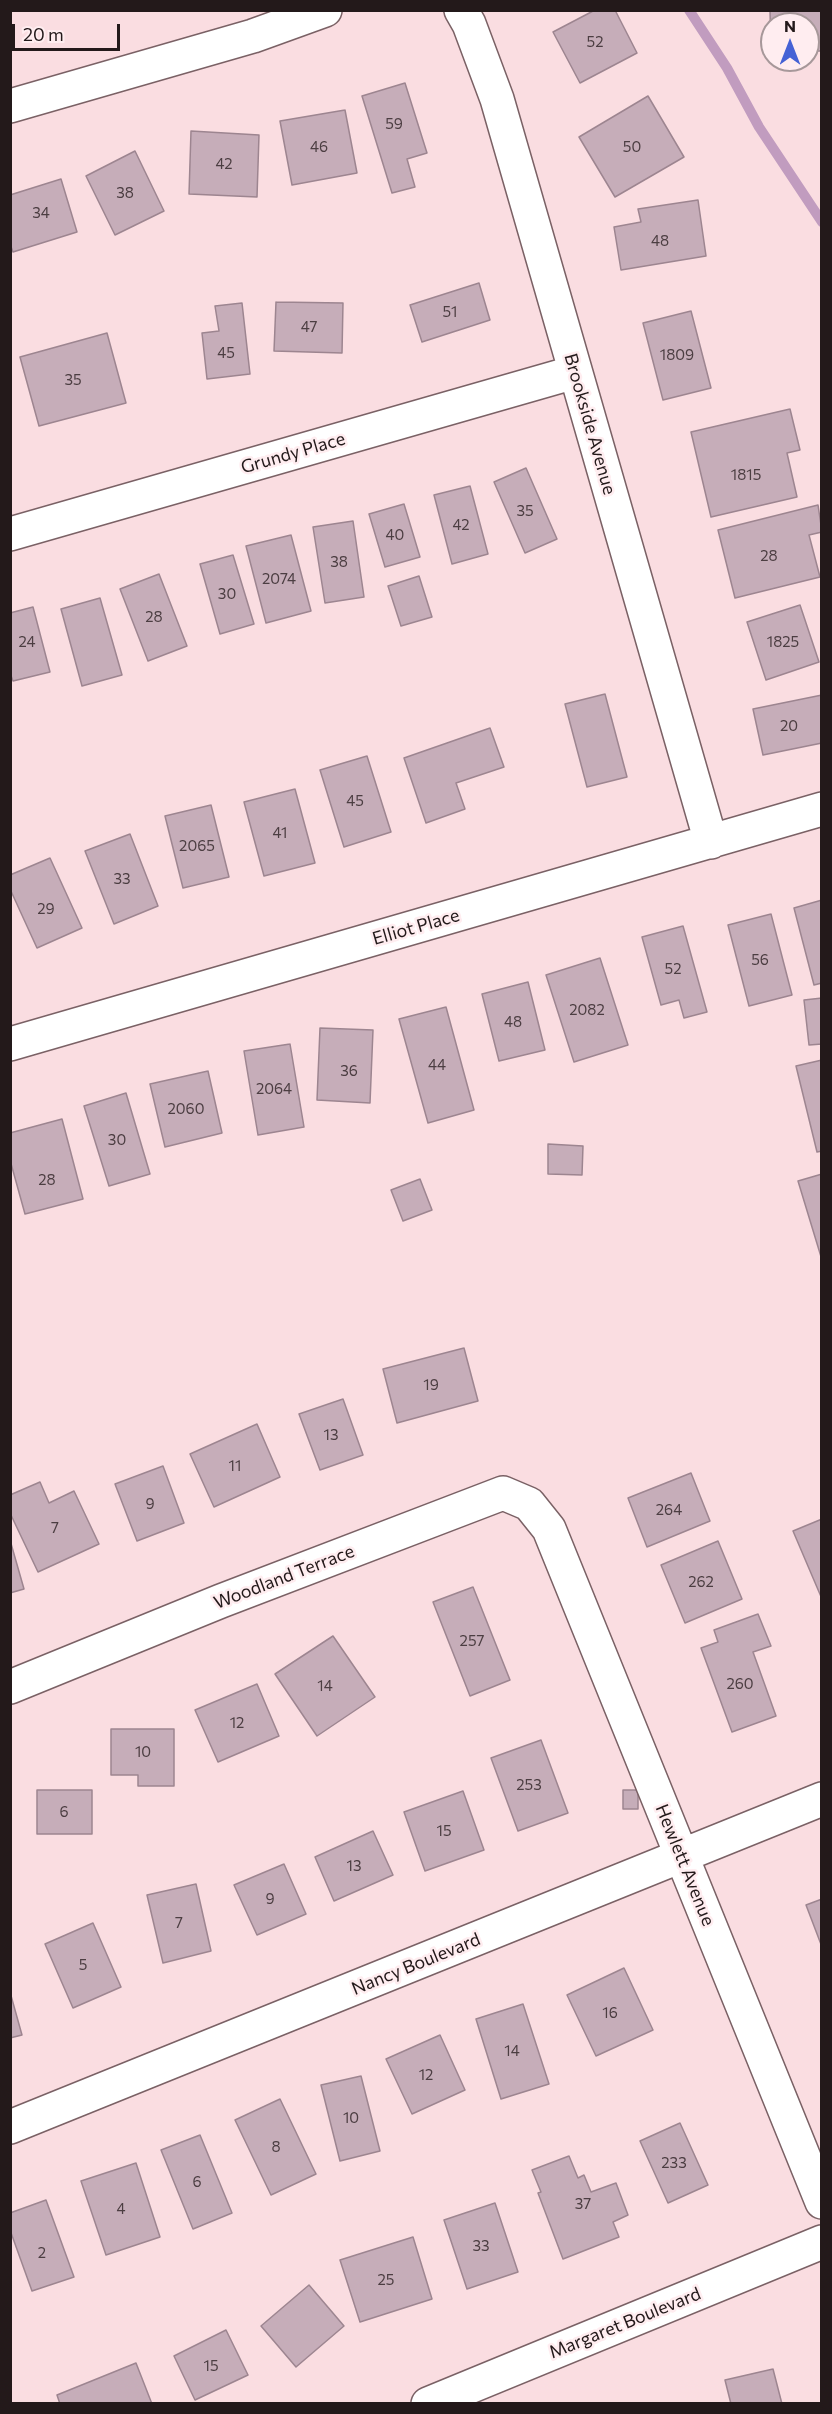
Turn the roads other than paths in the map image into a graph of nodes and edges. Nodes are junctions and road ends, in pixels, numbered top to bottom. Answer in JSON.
{"nodes":[{"id":1,"x":325,"y":10,"type":"edge"},
{"id":2,"x":461,"y":10,"type":"edge"},
{"id":3,"x":10,"y":106,"type":"edge"},
{"id":4,"x":575,"y":372,"type":"junction"},
{"id":5,"x":10,"y":534,"type":"edge"},
{"id":6,"x":822,"y":809,"type":"edge"},
{"id":7,"x":711,"y":842,"type":"junction"},
{"id":8,"x":10,"y":1044,"type":"edge"},
{"id":9,"x":549,"y":1529,"type":"joint"},
{"id":10,"x":10,"y":1687,"type":"edge"},
{"id":11,"x":822,"y":1799,"type":"edge"},
{"id":12,"x":682,"y":1857,"type":"junction"},
{"id":13,"x":10,"y":2127,"type":"edge"},
{"id":14,"x":822,"y":2202,"type":"edge"},
{"id":15,"x":822,"y":2242,"type":"edge"},
{"id":16,"x":428,"y":2403,"type":"edge"}],
"edges":[{"from":1,"to":3,"type":"street"},
{"from":2,"to":4,"type":"street","name":"Brookside Avenue"},
{"from":4,"to":5,"type":"street","name":"Grundy Place"},
{"from":4,"to":7,"type":"street","name":"Brookside Avenue"},
{"from":6,"to":7,"type":"street","name":"Elliot Place"},
{"from":7,"to":8,"type":"street","name":"Elliot Place"},
{"from":9,"to":10,"type":"street","name":"Woodland Terrace"},
{"from":9,"to":12,"type":"street","name":"Hewlett Avenue"},
{"from":11,"to":12,"type":"street","name":"Nancy Boulevard"},
{"from":12,"to":13,"type":"street","name":"Nancy Boulevard"},
{"from":12,"to":14,"type":"street","name":"Hewlett Avenue"},
{"from":15,"to":16,"type":"street","name":"Margaret Boulevard"}]}
